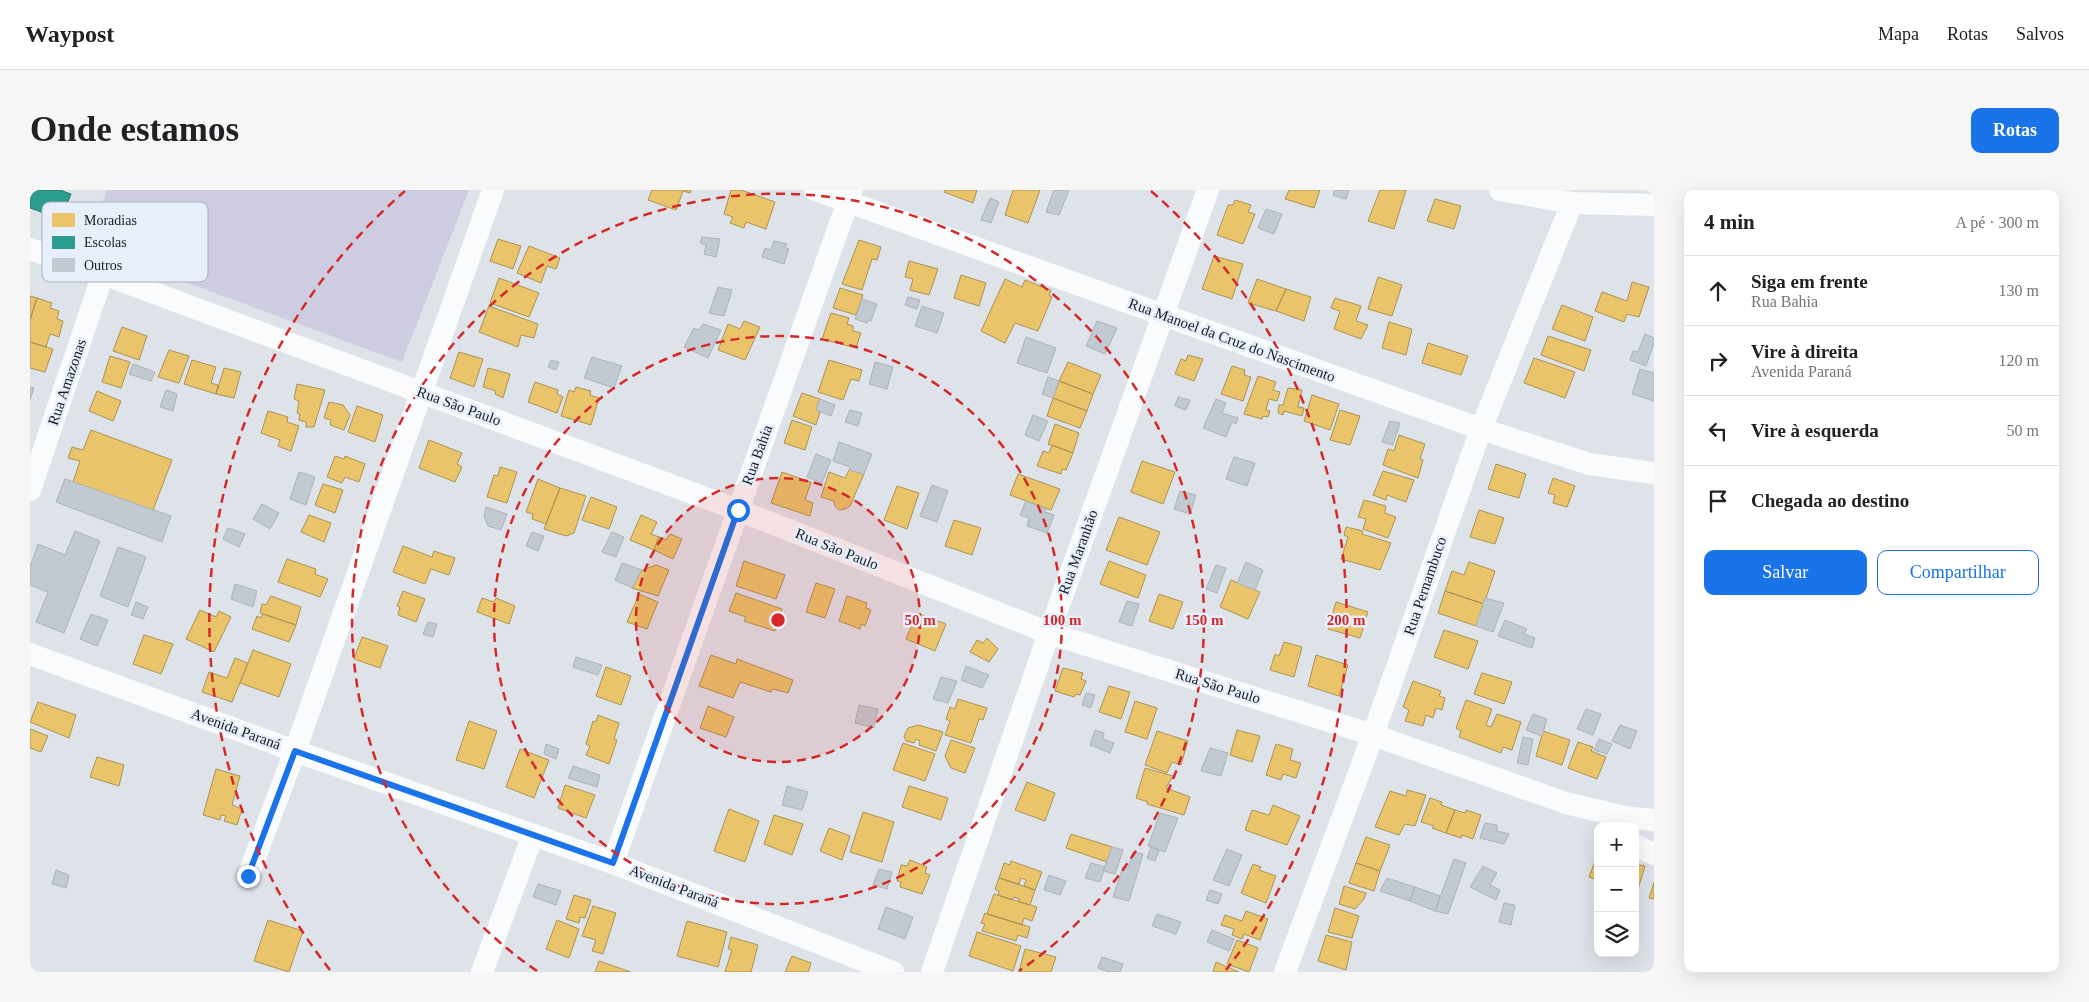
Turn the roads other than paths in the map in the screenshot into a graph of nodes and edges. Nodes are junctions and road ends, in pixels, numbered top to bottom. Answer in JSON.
{"nodes":[{"id":1,"x":493,"y":190,"type":"edge"},
{"id":2,"x":815,"y":190,"type":"edge"},
{"id":3,"x":1208,"y":190,"type":"edge"},
{"id":4,"x":1500,"y":190,"type":"edge"},
{"id":5,"x":850,"y":196,"type":"edge"},
{"id":6,"x":1572,"y":204,"type":"junction"},
{"id":7,"x":1654,"y":205,"type":"edge"},
{"id":8,"x":30,"y":249,"type":"edge"},
{"id":9,"x":42,"y":253,"type":"edge"},
{"id":10,"x":100,"y":282,"type":"edge"},
{"id":11,"x":125,"y":282,"type":"edge"},
{"id":12,"x":1164,"y":315,"type":"junction"},
{"id":13,"x":422,"y":392,"type":"junction"},
{"id":14,"x":1481,"y":429,"type":"junction"},
{"id":15,"x":1654,"y":473,"type":"edge"},
{"id":16,"x":30,"y":490,"type":"edge"},
{"id":17,"x":738,"y":510,"type":"junction"},
{"id":18,"x":1048,"y":633,"type":"junction"},
{"id":19,"x":30,"y":654,"type":"edge"},
{"id":20,"x":1373,"y":735,"type":"junction"},
{"id":21,"x":295,"y":751,"type":"junction"},
{"id":22,"x":1512,"y":784,"type":"junction"},
{"id":23,"x":1654,"y":820,"type":"edge"},
{"id":24,"x":1594,"y":824,"type":"edge"},
{"id":25,"x":533,"y":835,"type":"junction"},
{"id":26,"x":1639,"y":847,"type":"edge"},
{"id":27,"x":1654,"y":854,"type":"edge"},
{"id":28,"x":613,"y":863,"type":"junction"},
{"id":29,"x":248,"y":876,"type":"dead end"},
{"id":30,"x":482,"y":972,"type":"edge"},
{"id":31,"x":893,"y":972,"type":"edge"},
{"id":32,"x":932,"y":972,"type":"edge"},
{"id":33,"x":1285,"y":972,"type":"edge"}],
"edges":[{"from":1,"to":13,"type":"street"},
{"from":2,"to":5,"type":"street","name":"Rua Manoel da Cruz do Nascimento"},
{"from":3,"to":12,"type":"street","name":"Rua Maranhão"},
{"from":4,"to":6,"type":"street"},
{"from":5,"to":12,"type":"street","name":"Rua Manoel da Cruz do Nascimento"},
{"from":5,"to":17,"type":"street","name":"Rua Bahia"},
{"from":6,"to":7,"type":"street"},
{"from":6,"to":14,"type":"street","name":"Rua Pernambuco"},
{"from":8,"to":9,"type":"street","name":"Rua São Paulo"},
{"from":10,"to":16,"type":"street","name":"Rua Amazonas"},
{"from":11,"to":13,"type":"street","name":"Rua São Paulo"},
{"from":12,"to":14,"type":"street","name":"Rua Manoel da Cruz do Nascimento"},
{"from":12,"to":18,"type":"street","name":"Rua Maranhão"},
{"from":13,"to":17,"type":"street","name":"Rua São Paulo"},
{"from":13,"to":21,"type":"street"},
{"from":14,"to":15,"type":"street","name":"Rua Manoel da Cruz do Nascimento"},
{"from":14,"to":20,"type":"street","name":"Rua Pernambuco"},
{"from":17,"to":18,"type":"street","name":"Rua São Paulo"},
{"from":17,"to":28,"type":"street","name":"Rua Bahia"},
{"from":18,"to":20,"type":"street","name":"Rua São Paulo"},
{"from":18,"to":32,"type":"street","name":"Rua Maranhão"},
{"from":19,"to":21,"type":"street","name":"Avenida Paraná"},
{"from":20,"to":22,"type":"street","name":"Rua São Paulo"},
{"from":20,"to":33,"type":"street","name":"Rua Pernambuco"},
{"from":21,"to":25,"type":"street","name":"Avenida Paraná"},
{"from":21,"to":29,"type":"street"},
{"from":22,"to":23,"type":"street","name":"Rua São Paulo"},
{"from":22,"to":24,"type":"street"},
{"from":25,"to":28,"type":"street","name":"Avenida Paraná"},
{"from":25,"to":30,"type":"street"},
{"from":26,"to":27,"type":"street"},
{"from":28,"to":31,"type":"street","name":"Avenida Paraná"}]}
